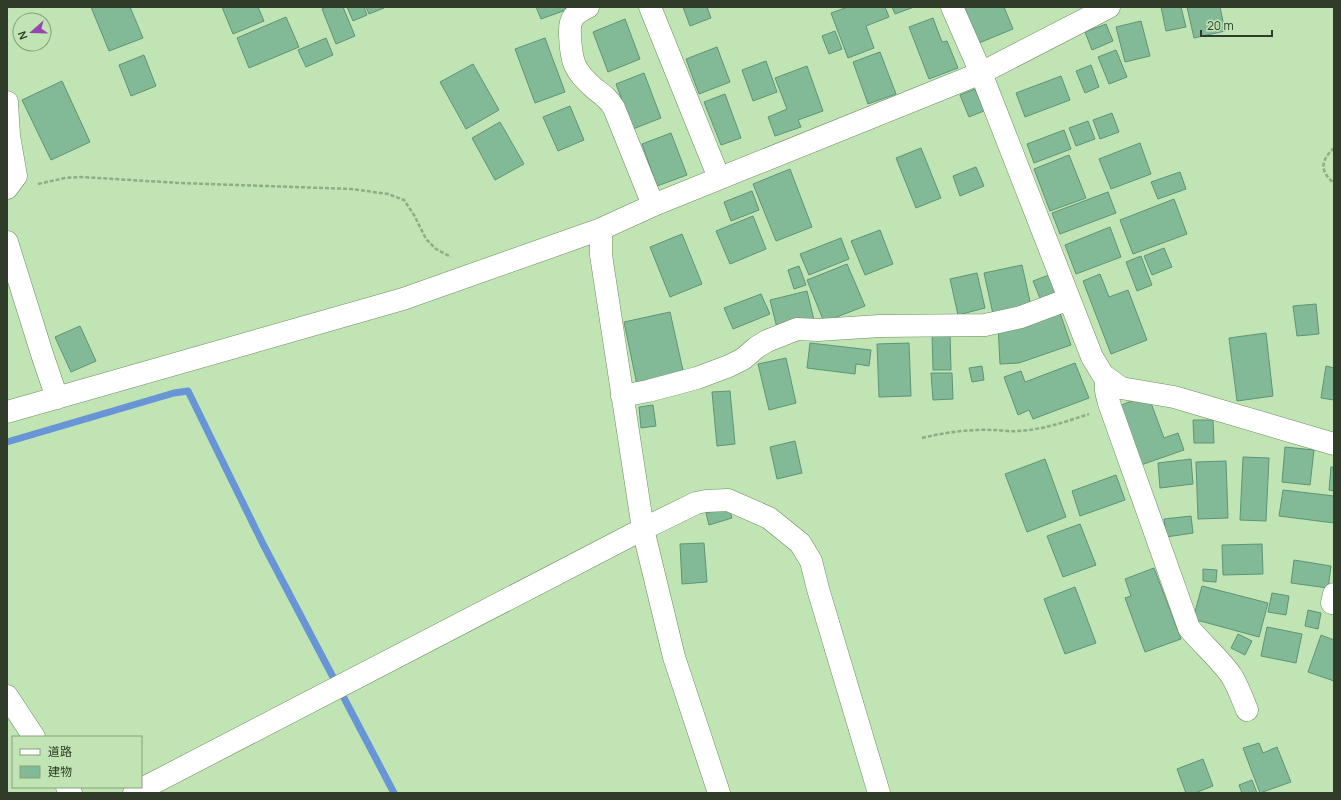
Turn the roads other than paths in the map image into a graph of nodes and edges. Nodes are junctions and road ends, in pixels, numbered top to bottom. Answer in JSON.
{"nodes":[{"id":1,"x":588,"y":7,"type":"edge"},
{"id":2,"x":650,"y":7,"type":"edge"},
{"id":3,"x":952,"y":7,"type":"edge"},
{"id":4,"x":1109,"y":7,"type":"edge"},
{"id":5,"x":981,"y":73,"type":"junction"},
{"id":6,"x":7,"y":102,"type":"edge"},
{"id":7,"x":719,"y":178,"type":"junction"},
{"id":8,"x":9,"y":185,"type":"edge"},
{"id":9,"x":653,"y":205,"type":"junction"},
{"id":10,"x":601,"y":228,"type":"junction"},
{"id":11,"x":7,"y":242,"type":"edge"},
{"id":12,"x":1069,"y":299,"type":"junction"},
{"id":13,"x":1107,"y":378,"type":"junction"},
{"id":14,"x":622,"y":396,"type":"junction"},
{"id":15,"x":57,"y":398,"type":"junction"},
{"id":16,"x":7,"y":412,"type":"edge"},
{"id":17,"x":1334,"y":444,"type":"edge"},
{"id":18,"x":643,"y":529,"type":"junction"},
{"id":19,"x":7,"y":696,"type":"edge"},
{"id":20,"x":1246,"y":710,"type":"dead end"},
{"id":21,"x":33,"y":736,"type":"edge"},
{"id":22,"x":134,"y":793,"type":"edge"},
{"id":23,"x":719,"y":793,"type":"edge"},
{"id":24,"x":879,"y":793,"type":"edge"}],
"edges":[{"from":1,"to":9,"type":"street"},
{"from":2,"to":7,"type":"street"},
{"from":3,"to":5,"type":"street"},
{"from":4,"to":5,"type":"street"},
{"from":5,"to":7,"type":"street"},
{"from":5,"to":12,"type":"street"},
{"from":6,"to":8,"type":"street"},
{"from":7,"to":9,"type":"street"},
{"from":9,"to":10,"type":"street"},
{"from":10,"to":14,"type":"street"},
{"from":10,"to":15,"type":"street"},
{"from":11,"to":15,"type":"street"},
{"from":12,"to":13,"type":"street"},
{"from":12,"to":14,"type":"street"},
{"from":13,"to":17,"type":"street"},
{"from":13,"to":20,"type":"street"},
{"from":14,"to":18,"type":"street"},
{"from":15,"to":16,"type":"street"},
{"from":18,"to":22,"type":"street"},
{"from":18,"to":23,"type":"street"},
{"from":18,"to":24,"type":"street"},
{"from":19,"to":21,"type":"street"}]}
